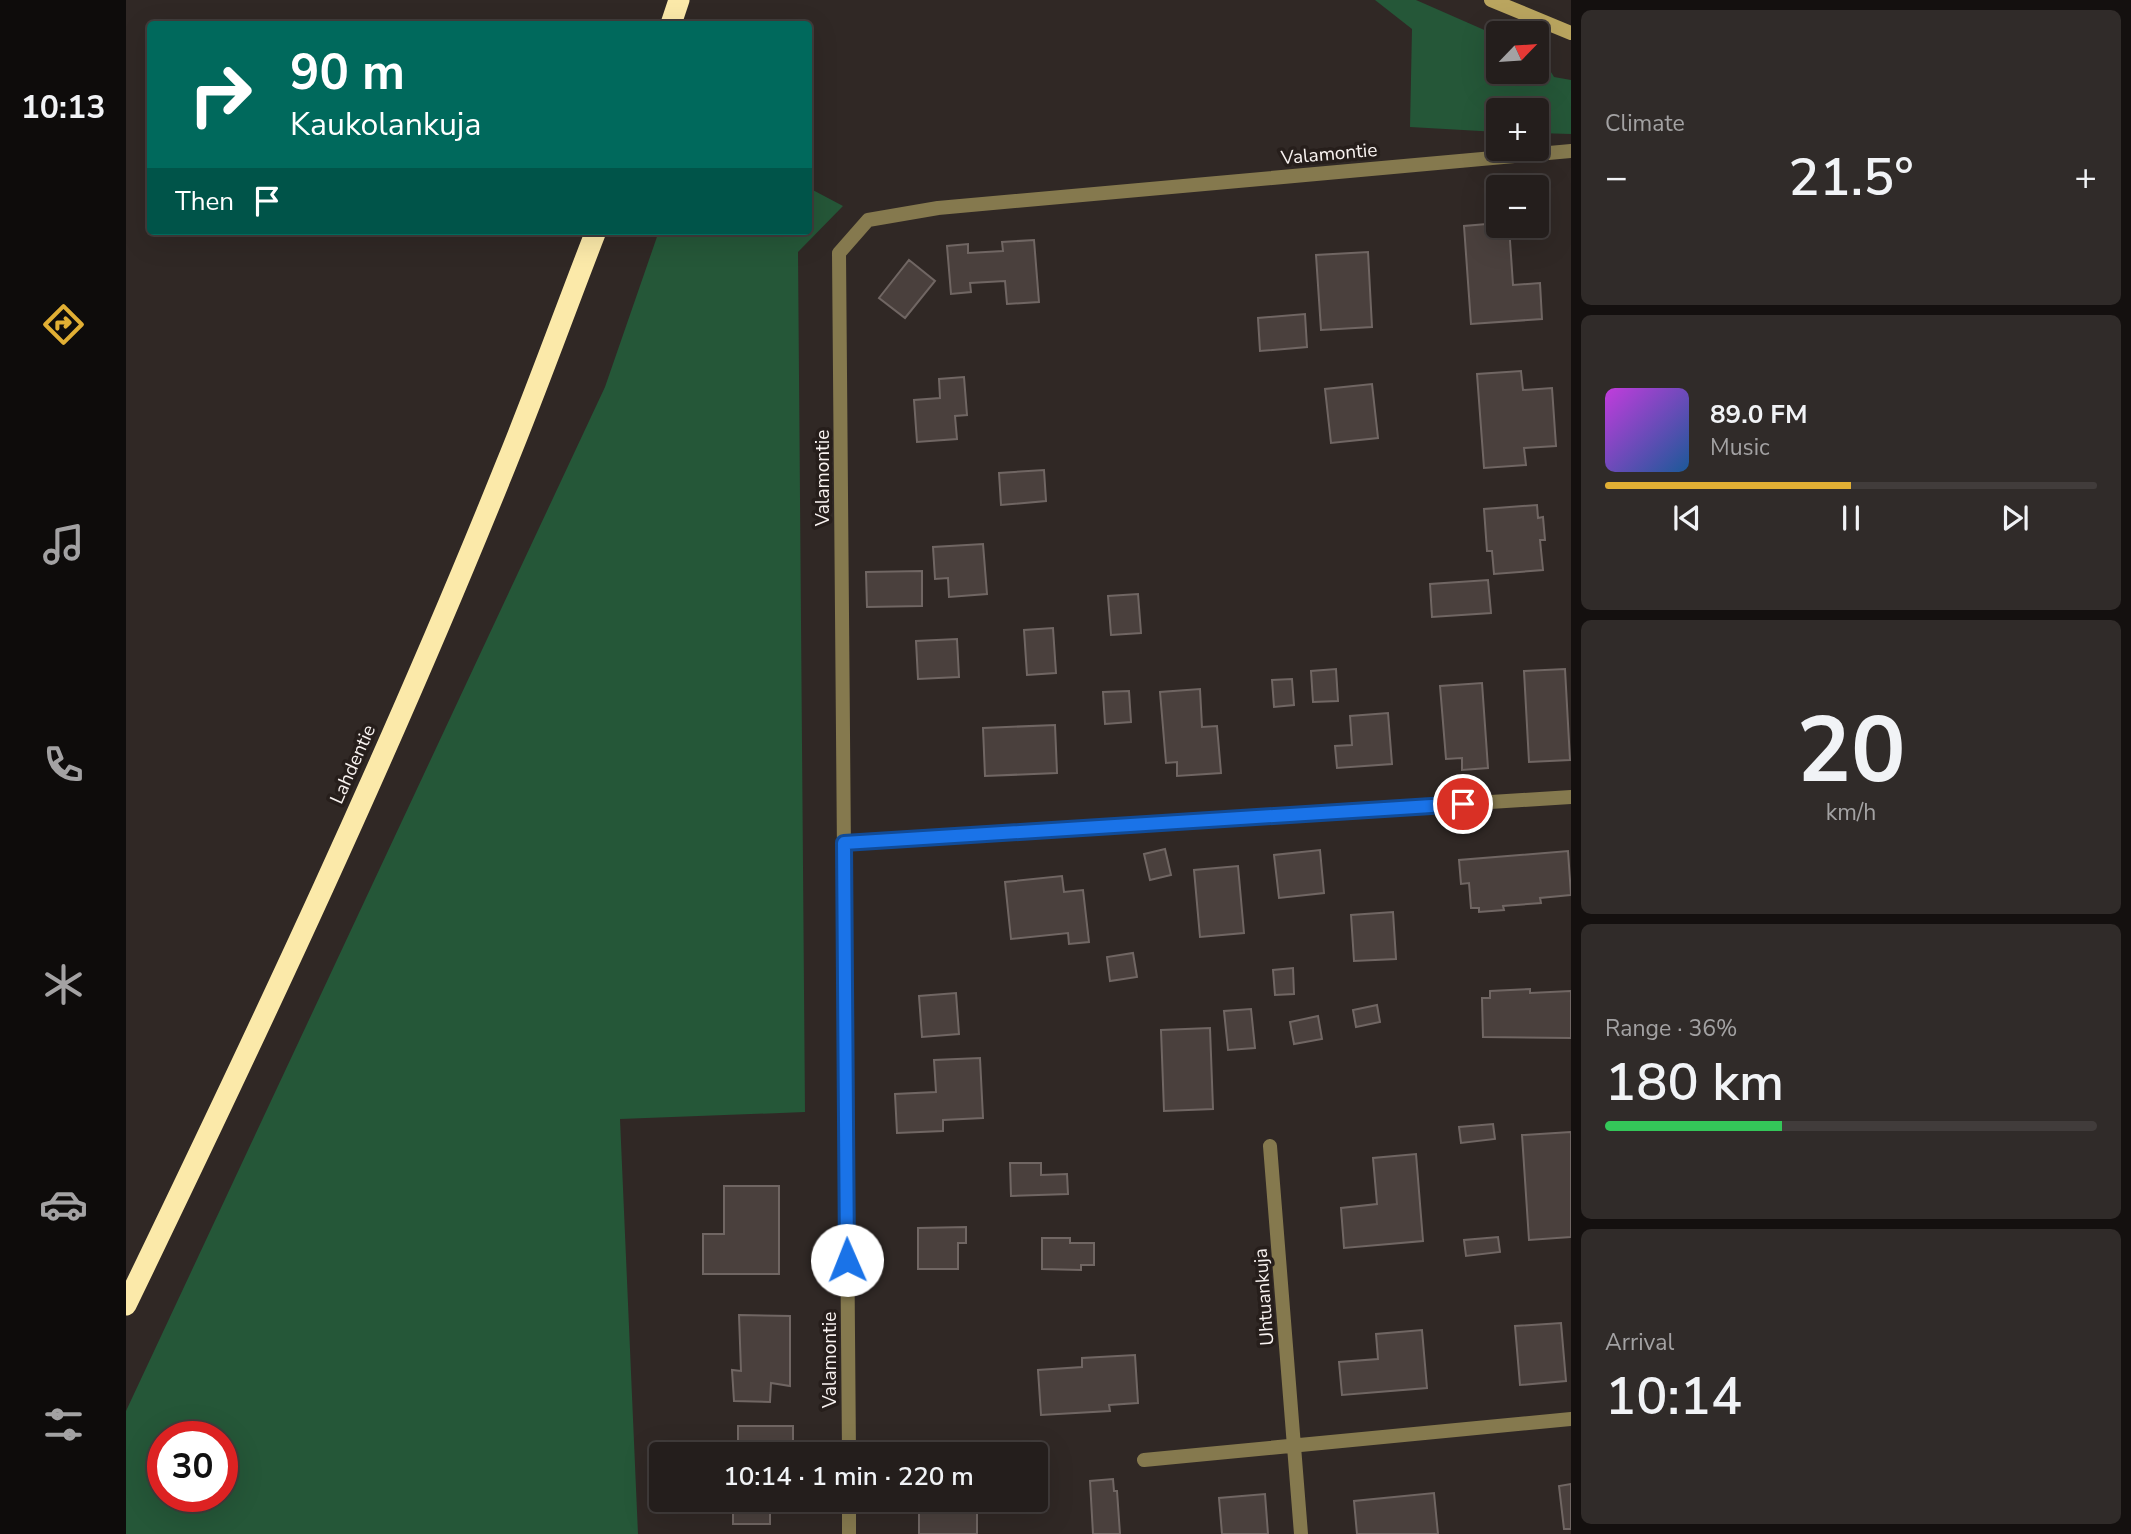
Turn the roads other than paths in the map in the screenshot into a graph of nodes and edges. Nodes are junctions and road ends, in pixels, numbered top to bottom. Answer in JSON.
{"nodes":[{"id":1,"x":679,"y":0,"type":"edge"},
{"id":2,"x":1491,"y":0,"type":"edge"},
{"id":3,"x":672,"y":21,"type":"edge"},
{"id":4,"x":1571,"y":33,"type":"edge"},
{"id":5,"x":1571,"y":151,"type":"edge"},
{"id":6,"x":594,"y":235,"type":"edge"},
{"id":7,"x":1571,"y":797,"type":"edge"},
{"id":8,"x":844,"y":843,"type":"junction"},
{"id":9,"x":1270,"y":1146,"type":"dead end"},
{"id":10,"x":126,"y":1305,"type":"edge"},
{"id":11,"x":1571,"y":1419,"type":"edge"},
{"id":12,"x":849,"y":1442,"type":"edge"},
{"id":13,"x":1294,"y":1446,"type":"junction"},
{"id":14,"x":1144,"y":1460,"type":"dead end"},
{"id":15,"x":849,"y":1512,"type":"edge"},
{"id":16,"x":849,"y":1534,"type":"edge"},
{"id":17,"x":1301,"y":1534,"type":"edge"}],
"edges":[{"from":1,"to":3,"type":"highway"},
{"from":2,"to":4,"type":"street"},
{"from":5,"to":8,"type":"street","name":"Valamontie"},
{"from":6,"to":10,"type":"highway","name":"Lahdentie"},
{"from":7,"to":8,"type":"street"},
{"from":8,"to":12,"type":"street","name":"Valamontie"},
{"from":9,"to":13,"type":"street","name":"Uhtuankuja"},
{"from":11,"to":13,"type":"street"},
{"from":13,"to":14,"type":"street"},
{"from":13,"to":17,"type":"street","name":"Uhtuankuja"},
{"from":15,"to":16,"type":"street"}]}
